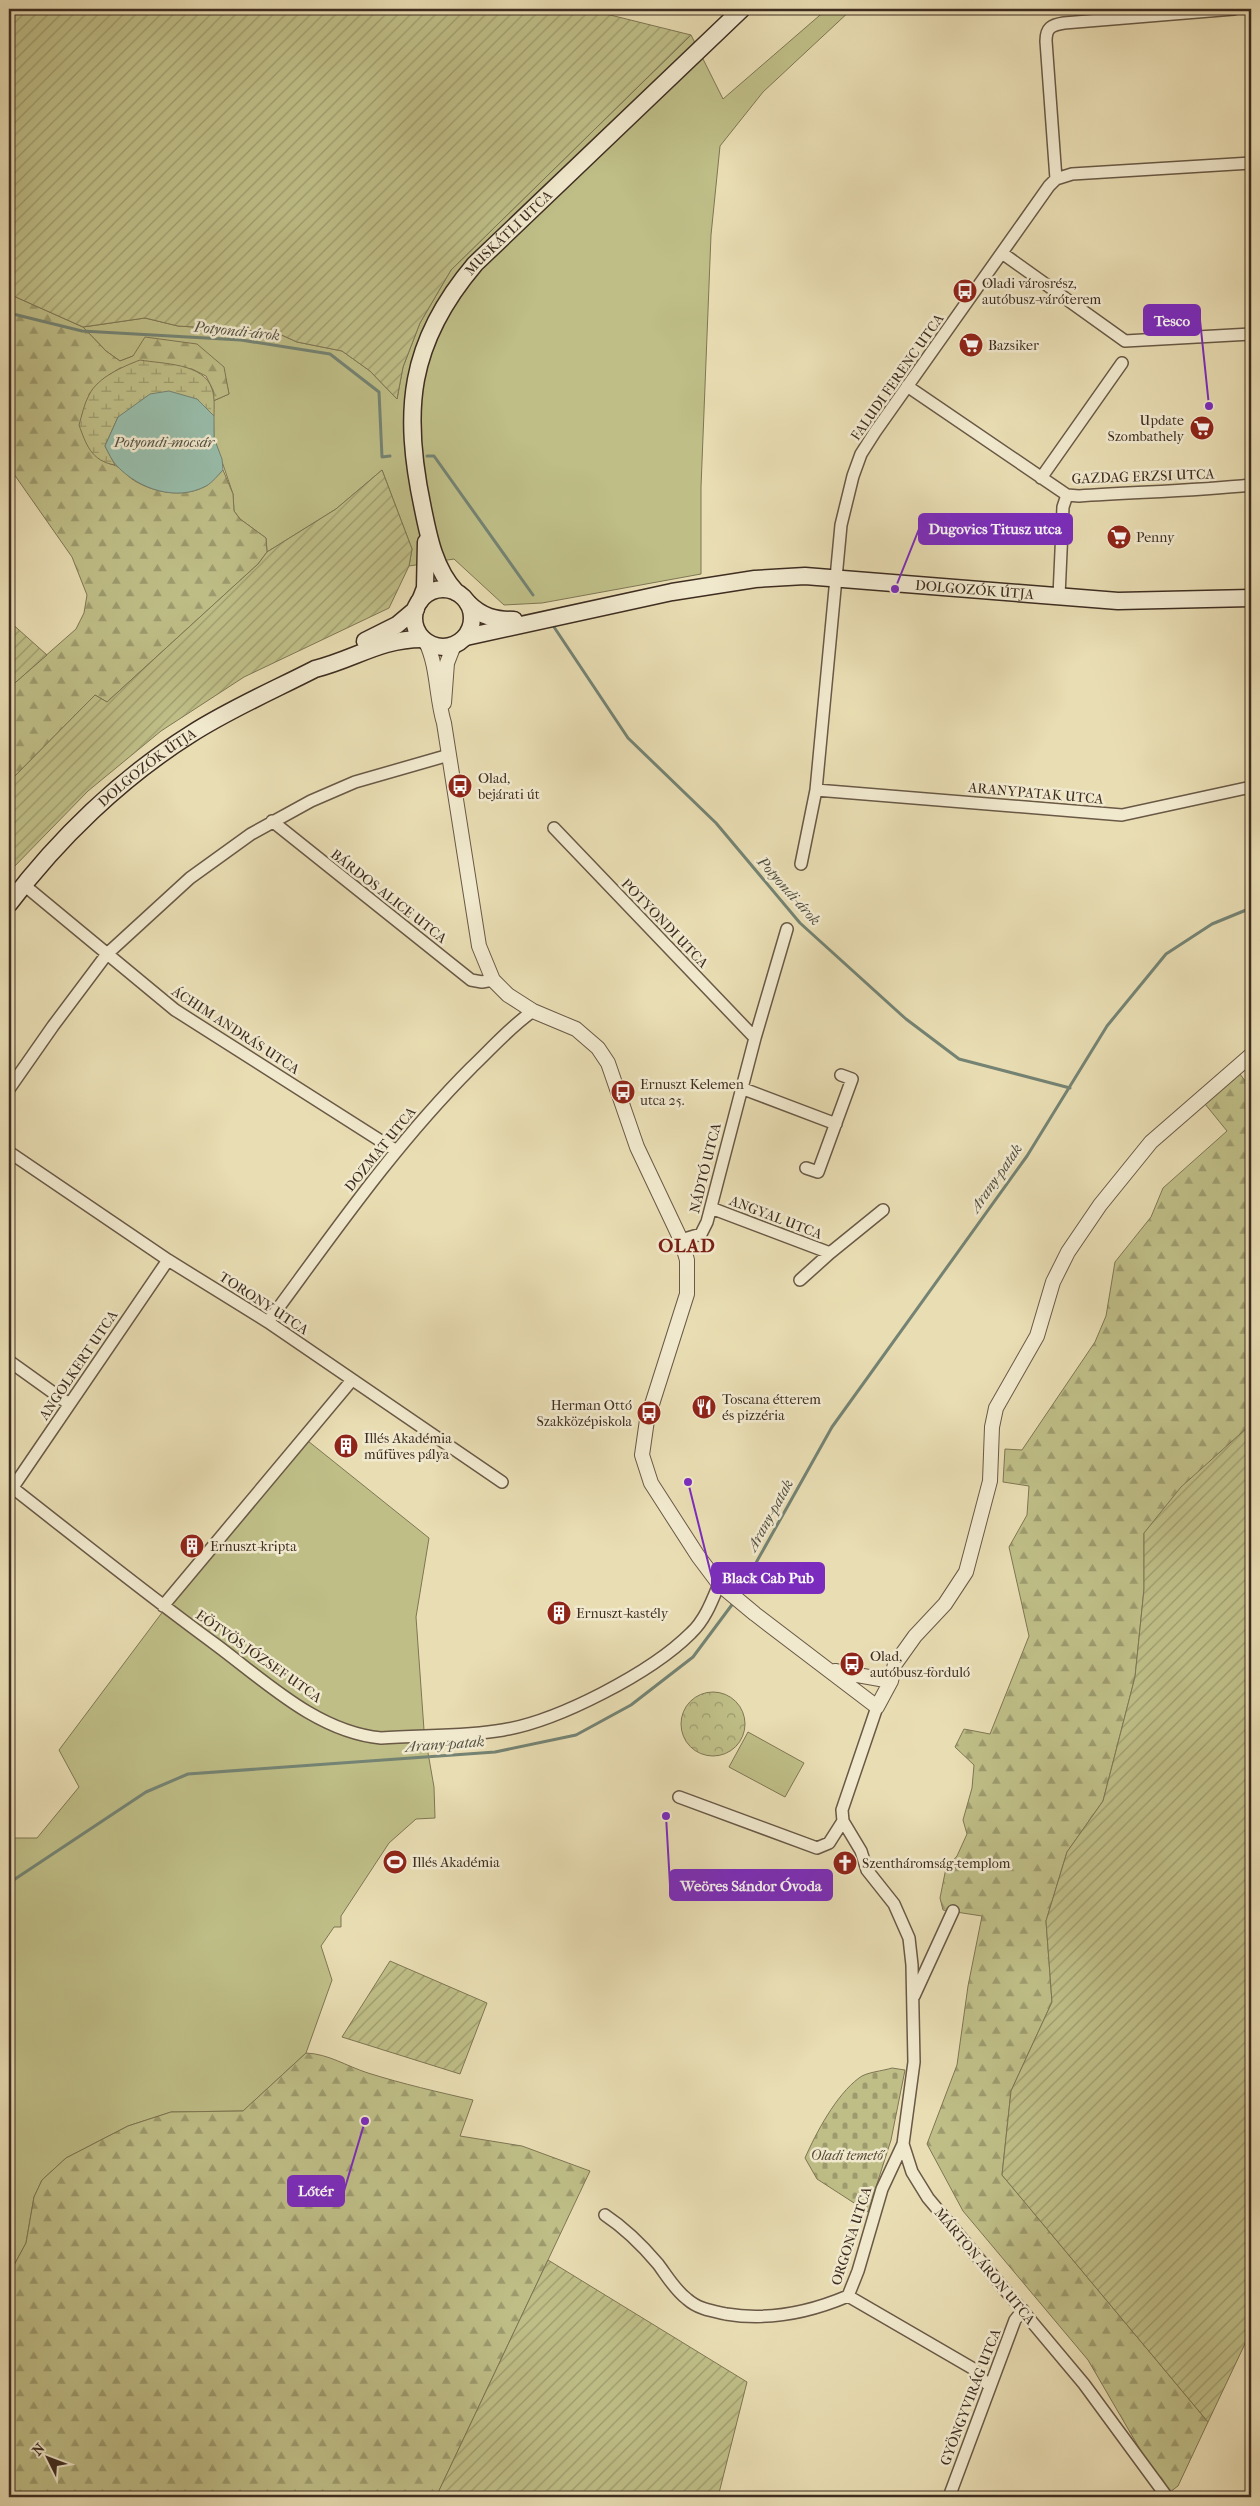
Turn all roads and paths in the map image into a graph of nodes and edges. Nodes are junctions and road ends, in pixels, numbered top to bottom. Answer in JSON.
{"nodes":[{"id":1,"x":742,"y":9,"type":"edge"},
{"id":2,"x":1234,"y":9,"type":"edge"},
{"id":3,"x":1251,"y":163,"type":"edge"},
{"id":4,"x":1056,"y":179,"type":"junction"},
{"id":5,"x":1002,"y":253,"type":"junction"},
{"id":6,"x":1251,"y":334,"type":"edge"},
{"id":7,"x":1122,"y":363,"type":"dead end"},
{"id":8,"x":907,"y":386,"type":"junction"},
{"id":9,"x":1041,"y":478,"type":"junction"},
{"id":10,"x":1251,"y":485,"type":"edge"},
{"id":11,"x":1066,"y":495,"type":"junction"},
{"id":12,"x":426,"y":525,"type":"junction"},
{"id":13,"x":837,"y":577,"type":"junction"},
{"id":14,"x":456,"y":592,"type":"junction"},
{"id":15,"x":1059,"y":596,"type":"junction"},
{"id":16,"x":1251,"y":598,"type":"edge"},
{"id":17,"x":468,"y":603,"type":"junction"},
{"id":18,"x":418,"y":605,"type":"junction"},
{"id":19,"x":551,"y":618,"type":"junction"},
{"id":20,"x":424,"y":640,"type":"junction"},
{"id":21,"x":460,"y":641,"type":"junction"},
{"id":22,"x":315,"y":670,"type":"junction"},
{"id":23,"x":444,"y":723,"type":"junction"},
{"id":24,"x":449,"y":755,"type":"junction"},
{"id":25,"x":1251,"y":787,"type":"edge"},
{"id":26,"x":816,"y":790,"type":"junction"},
{"id":27,"x":272,"y":821,"type":"junction"},
{"id":28,"x":554,"y":828,"type":"dead end"},
{"id":29,"x":801,"y":864,"type":"dead end"},
{"id":30,"x":24,"y":885,"type":"junction"},
{"id":31,"x":9,"y":904,"type":"edge"},
{"id":32,"x":787,"y":929,"type":"dead end"},
{"id":33,"x":107,"y":954,"type":"junction"},
{"id":34,"x":492,"y":980,"type":"junction"},
{"id":35,"x":533,"y":1011,"type":"junction"},
{"id":36,"x":754,"y":1038,"type":"junction"},
{"id":37,"x":1248,"y":1057,"type":"edge"},
{"id":38,"x":841,"y":1075,"type":"dead end"},
{"id":39,"x":741,"y":1088,"type":"junction"},
{"id":40,"x":9,"y":1090,"type":"edge"},
{"id":41,"x":836,"y":1124,"type":"junction"},
{"id":42,"x":395,"y":1150,"type":"junction"},
{"id":43,"x":9,"y":1152,"type":"edge"},
{"id":44,"x":806,"y":1168,"type":"dead end"},
{"id":45,"x":711,"y":1208,"type":"junction"},
{"id":46,"x":883,"y":1210,"type":"dead end"},
{"id":47,"x":681,"y":1240,"type":"junction"},
{"id":48,"x":830,"y":1254,"type":"junction"},
{"id":49,"x":168,"y":1260,"type":"junction"},
{"id":50,"x":800,"y":1280,"type":"dead end"},
{"id":51,"x":268,"y":1322,"type":"junction"},
{"id":52,"x":9,"y":1361,"type":"edge"},
{"id":53,"x":352,"y":1380,"type":"junction"},
{"id":54,"x":69,"y":1404,"type":"junction"},
{"id":55,"x":502,"y":1482,"type":"dead end"},
{"id":56,"x":10,"y":1489,"type":"edge"},
{"id":57,"x":722,"y":1587,"type":"junction"},
{"id":58,"x":163,"y":1606,"type":"junction"},
{"id":59,"x":828,"y":1669,"type":"junction"},
{"id":60,"x":890,"y":1681,"type":"junction"},
{"id":61,"x":877,"y":1707,"type":"junction"},
{"id":62,"x":679,"y":1798,"type":"dead end"},
{"id":63,"x":843,"y":1821,"type":"junction"},
{"id":64,"x":953,"y":1911,"type":"dead end"},
{"id":65,"x":913,"y":2000,"type":"junction"},
{"id":66,"x":903,"y":2144,"type":"junction"},
{"id":67,"x":605,"y":2215,"type":"dead end"},
{"id":68,"x":848,"y":2296,"type":"junction"},
{"id":69,"x":1023,"y":2310,"type":"junction"},
{"id":70,"x":989,"y":2386,"type":"junction"},
{"id":71,"x":949,"y":2497,"type":"edge"},
{"id":72,"x":1167,"y":2497,"type":"edge"}],
"edges":[{"from":1,"to":12,"type":"main road","name":"MUSKÁTLI UTCA"},
{"from":2,"to":4,"type":"street"},
{"from":3,"to":4,"type":"street"},
{"from":4,"to":5,"type":"street","name":"FALUDI FERENC UTCA"},
{"from":5,"to":6,"type":"street"},
{"from":5,"to":8,"type":"street","name":"FALUDI FERENC UTCA"},
{"from":7,"to":9,"type":"street","name":"GAZDAG ERZSI UTCA"},
{"from":8,"to":9,"type":"street","name":"GAZDAG ERZSI UTCA"},
{"from":8,"to":13,"type":"street","name":"FALUDI FERENC UTCA"},
{"from":9,"to":11,"type":"street","name":"GAZDAG ERZSI UTCA"},
{"from":10,"to":11,"type":"street","name":"GAZDAG ERZSI UTCA"},
{"from":11,"to":15,"type":"street"},
{"from":12,"to":14,"type":"main road","name":"MUSKÁTLI UTCA"},
{"from":12,"to":18,"type":"main road","name":"MUSKÁTLI UTCA"},
{"from":13,"to":15,"type":"main road","name":"DOLGOZÓK ÚTJA"},
{"from":13,"to":19,"type":"main road","name":"DOLGOZÓK ÚTJA"},
{"from":13,"to":26,"type":"street","name":"FALUDI FERENC UTCA"},
{"from":14,"to":17,"type":"main road"},
{"from":14,"to":18,"type":"main road"},
{"from":15,"to":16,"type":"main road","name":"DOLGOZÓK ÚTJA"},
{"from":17,"to":19,"type":"main road","name":"DOLGOZÓK ÚTJA"},
{"from":17,"to":21,"type":"main road"},
{"from":18,"to":20,"type":"main road"},
{"from":18,"to":22,"type":"main road","name":"DOLGOZÓK ÚTJA"},
{"from":19,"to":21,"type":"main road","name":"DOLGOZÓK ÚTJA"},
{"from":20,"to":21,"type":"main road"},
{"from":20,"to":22,"type":"main road","name":"DOLGOZÓK ÚTJA"},
{"from":20,"to":23,"type":"street"},
{"from":21,"to":23,"type":"street"},
{"from":22,"to":30,"type":"main road","name":"DOLGOZÓK ÚTJA"},
{"from":23,"to":24,"type":"street"},
{"from":24,"to":27,"type":"street"},
{"from":24,"to":34,"type":"street"},
{"from":25,"to":26,"type":"street","name":"ARANYPATAK UTCA"},
{"from":26,"to":29,"type":"street","name":"FALUDI FERENC UTCA"},
{"from":27,"to":33,"type":"street"},
{"from":27,"to":34,"type":"street","name":"BÁRDOS ALICE UTCA"},
{"from":28,"to":36,"type":"street","name":"POTYONDI UTCA"},
{"from":30,"to":31,"type":"main road","name":"DOLGOZÓK ÚTJA"},
{"from":30,"to":33,"type":"street","name":"ÁCHIM ANDRÁS UTCA"},
{"from":32,"to":36,"type":"street","name":"NÁDTÓ UTCA"},
{"from":33,"to":40,"type":"street"},
{"from":33,"to":42,"type":"street","name":"ÁCHIM ANDRÁS UTCA"},
{"from":34,"to":35,"type":"street"},
{"from":35,"to":42,"type":"street","name":"DOZMAT UTCA"},
{"from":35,"to":47,"type":"street"},
{"from":36,"to":39,"type":"street","name":"NÁDTÓ UTCA"},
{"from":37,"to":60,"type":"street"},
{"from":38,"to":41,"type":"street"},
{"from":39,"to":41,"type":"street"},
{"from":39,"to":45,"type":"street","name":"NÁDTÓ UTCA"},
{"from":41,"to":44,"type":"street"},
{"from":42,"to":51,"type":"street","name":"DOZMAT UTCA"},
{"from":43,"to":49,"type":"street","name":"TORONY UTCA"},
{"from":45,"to":47,"type":"street","name":"NÁDTÓ UTCA"},
{"from":45,"to":48,"type":"street","name":"ANGYAL UTCA"},
{"from":46,"to":48,"type":"street","name":"ANGYAL UTCA"},
{"from":47,"to":57,"type":"street"},
{"from":48,"to":50,"type":"street","name":"ANGYAL UTCA"},
{"from":49,"to":51,"type":"street","name":"TORONY UTCA"},
{"from":49,"to":54,"type":"street","name":"ANGOLKERT UTCA"},
{"from":51,"to":53,"type":"street","name":"TORONY UTCA"},
{"from":52,"to":54,"type":"street"},
{"from":53,"to":55,"type":"street","name":"TORONY UTCA"},
{"from":53,"to":58,"type":"street"},
{"from":54,"to":56,"type":"street","name":"ANGOLKERT UTCA"},
{"from":56,"to":58,"type":"street","name":"EÖTVÖS JÓZSEF UTCA"},
{"from":57,"to":58,"type":"street","name":"EÖTVÖS JÓZSEF UTCA"},
{"from":57,"to":59,"type":"street"},
{"from":59,"to":60,"type":"street"},
{"from":59,"to":61,"type":"street"},
{"from":60,"to":61,"type":"street"},
{"from":61,"to":63,"type":"street"},
{"from":62,"to":63,"type":"street"},
{"from":63,"to":65,"type":"street","name":"MÁRTON ÁRON UTCA"},
{"from":64,"to":65,"type":"street","name":"MÁRTON ÁRON UTCA"},
{"from":65,"to":66,"type":"street","name":"MÁRTON ÁRON UTCA"},
{"from":66,"to":68,"type":"street","name":"ORGONA UTCA"},
{"from":66,"to":69,"type":"street","name":"MÁRTON ÁRON UTCA"},
{"from":67,"to":68,"type":"street","name":"ORGONA UTCA"},
{"from":68,"to":70,"type":"street"},
{"from":69,"to":70,"type":"street","name":"GYÖNGYVIRÁG UTCA"},
{"from":69,"to":72,"type":"street","name":"MÁRTON ÁRON UTCA"},
{"from":70,"to":71,"type":"street","name":"GYÖNGYVIRÁG UTCA"}]}
